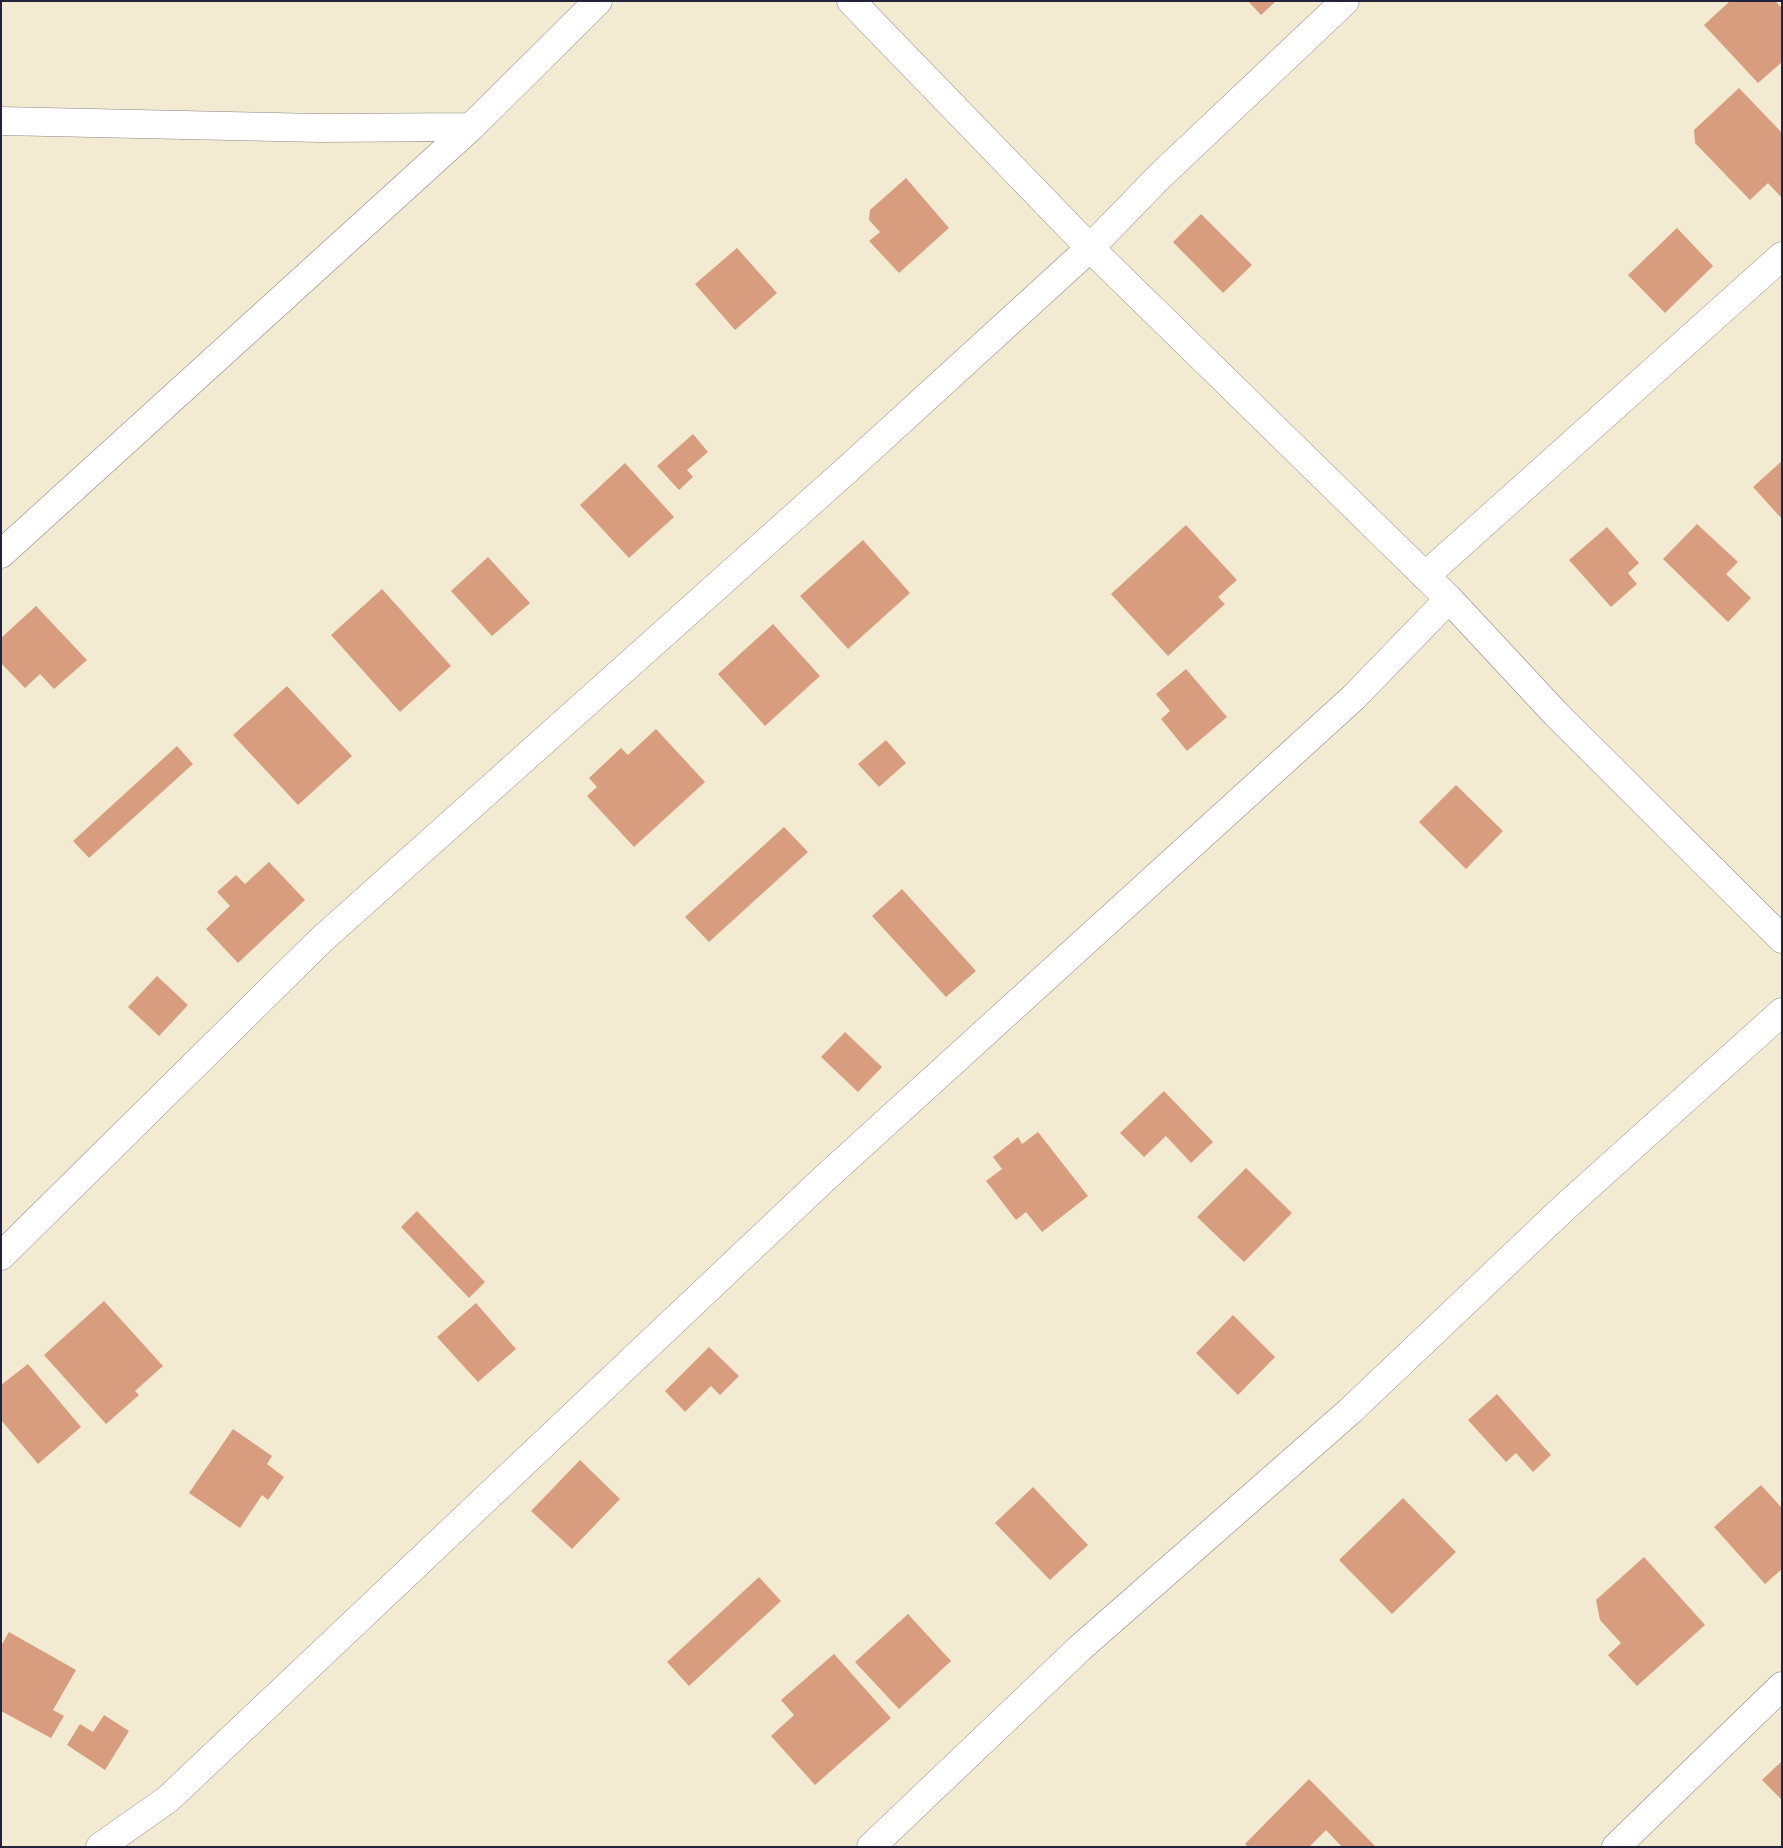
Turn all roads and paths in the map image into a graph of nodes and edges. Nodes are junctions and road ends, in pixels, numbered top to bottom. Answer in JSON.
{"nodes":[{"id":1,"x":598,"y":1,"type":"edge"},
{"id":2,"x":850,"y":1,"type":"edge"},
{"id":3,"x":1345,"y":1,"type":"edge"},
{"id":4,"x":1,"y":121,"type":"edge"},
{"id":5,"x":471,"y":127,"type":"junction"},
{"id":6,"x":1090,"y":248,"type":"junction"},
{"id":7,"x":1782,"y":256,"type":"edge"},
{"id":8,"x":1,"y":554,"type":"edge"},
{"id":9,"x":1425,"y":576,"type":"junction"},
{"id":10,"x":1448,"y":599,"type":"junction"},
{"id":11,"x":1782,"y":940,"type":"edge"},
{"id":12,"x":1782,"y":1012,"type":"edge"},
{"id":13,"x":1,"y":1256,"type":"edge"},
{"id":14,"x":1782,"y":1686,"type":"edge"},
{"id":15,"x":100,"y":1847,"type":"edge"},
{"id":16,"x":871,"y":1847,"type":"edge"},
{"id":17,"x":1616,"y":1847,"type":"edge"}],
"edges":[{"from":1,"to":5,"type":"street"},
{"from":2,"to":6,"type":"street"},
{"from":3,"to":6,"type":"street"},
{"from":4,"to":5,"type":"street"},
{"from":5,"to":8,"type":"street"},
{"from":6,"to":9,"type":"street"},
{"from":6,"to":13,"type":"street"},
{"from":7,"to":9,"type":"street"},
{"from":9,"to":10,"type":"street"},
{"from":10,"to":11,"type":"street"},
{"from":10,"to":15,"type":"street"},
{"from":12,"to":16,"type":"street"},
{"from":14,"to":17,"type":"street"}]}
